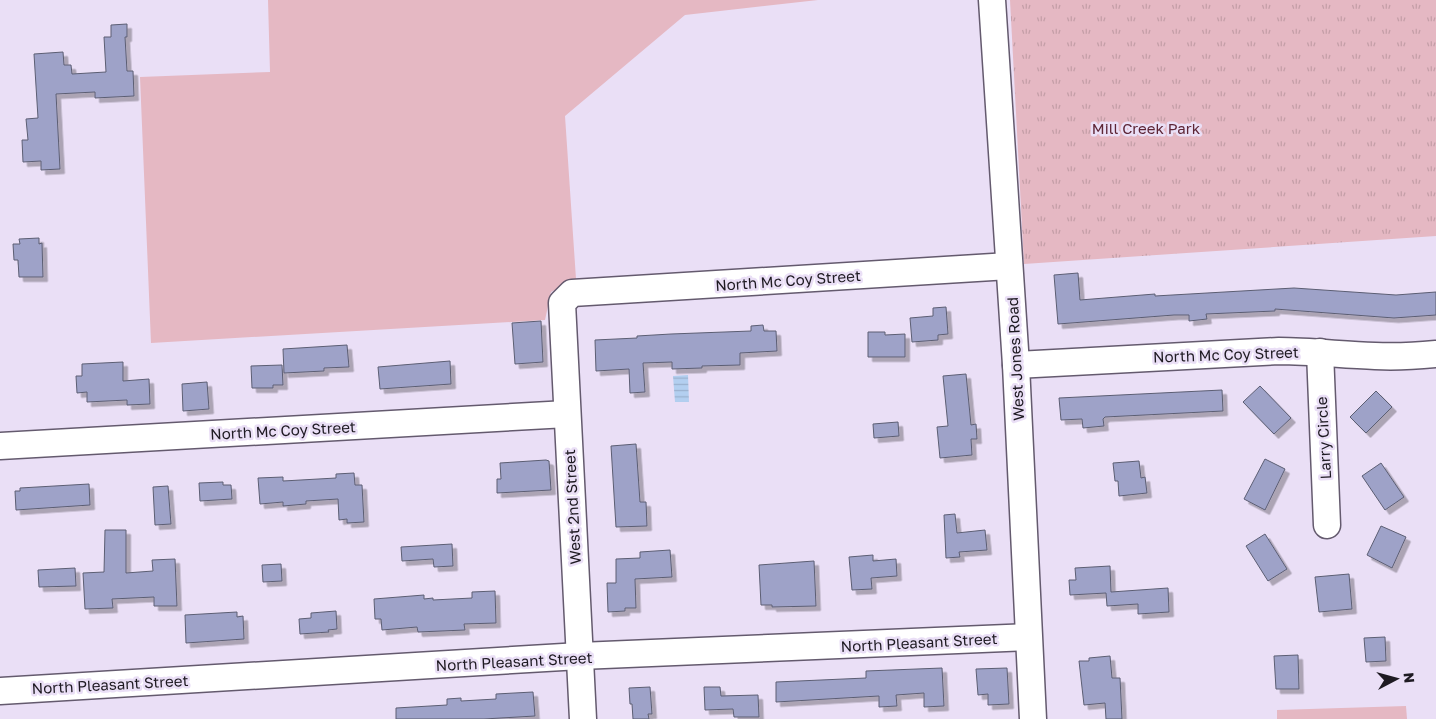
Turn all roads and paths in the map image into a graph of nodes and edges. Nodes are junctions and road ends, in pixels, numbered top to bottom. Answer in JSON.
{"nodes":[{"id":1,"x":992,"y":0,"type":"edge"},
{"id":2,"x":1010,"y":266,"type":"junction"},
{"id":3,"x":568,"y":298,"type":"joint"},
{"id":4,"x":1320,"y":352,"type":"junction"},
{"id":5,"x":1436,"y":354,"type":"edge"},
{"id":6,"x":1016,"y":365,"type":"junction"},
{"id":7,"x":567,"y":414,"type":"junction"},
{"id":8,"x":0,"y":446,"type":"edge"},
{"id":9,"x":1327,"y":525,"type":"dead end"},
{"id":10,"x":1028,"y":637,"type":"junction"},
{"id":11,"x":580,"y":656,"type":"junction"},
{"id":12,"x":0,"y":691,"type":"edge"},
{"id":13,"x":583,"y":719,"type":"edge"},
{"id":14,"x":1033,"y":719,"type":"edge"}],
"edges":[{"from":1,"to":2,"type":"street","name":"West Jones Road"},
{"from":2,"to":3,"type":"street","name":"North Mc Coy Street"},
{"from":2,"to":6,"type":"street","name":"West Jones Road"},
{"from":3,"to":7,"type":"street","name":"West 2nd Street"},
{"from":4,"to":5,"type":"street","name":"North Mc Coy Street"},
{"from":4,"to":6,"type":"street","name":"North Mc Coy Street"},
{"from":4,"to":9,"type":"street","name":"Larry Circle"},
{"from":6,"to":10,"type":"street","name":"West Jones Road"},
{"from":7,"to":8,"type":"street","name":"North Mc Coy Street"},
{"from":7,"to":11,"type":"street","name":"West 2nd Street"},
{"from":10,"to":11,"type":"street","name":"North Pleasant Street"},
{"from":10,"to":14,"type":"street","name":"West Jones Road"},
{"from":11,"to":12,"type":"street","name":"North Pleasant Street"},
{"from":11,"to":13,"type":"street","name":"West 2nd Street"}]}
